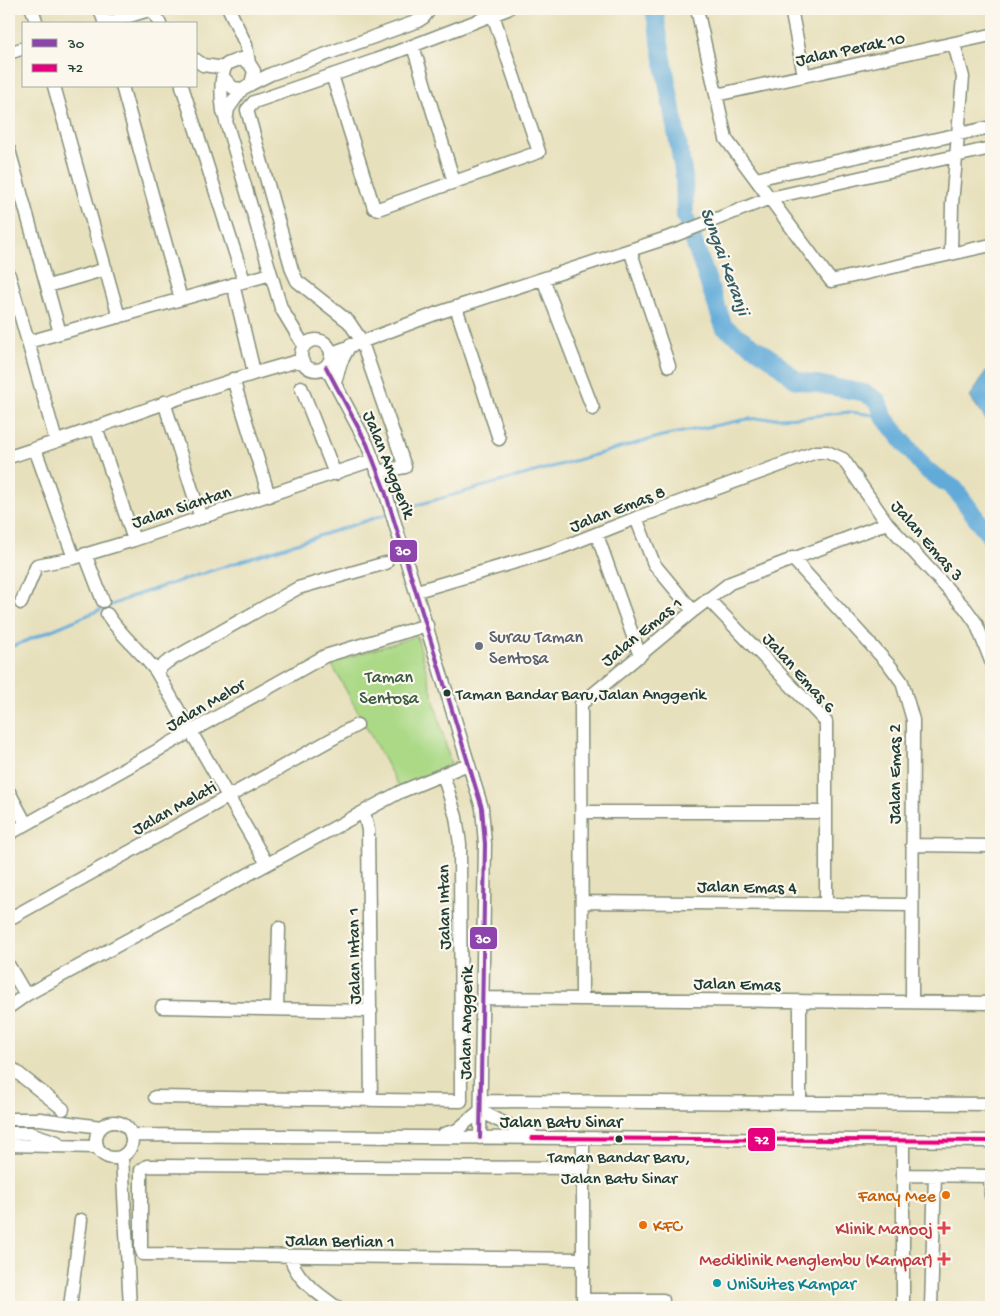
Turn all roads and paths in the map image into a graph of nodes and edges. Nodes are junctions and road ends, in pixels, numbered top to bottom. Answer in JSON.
{"nodes":[{"id":1,"x":32,"y":9,"type":"edge"},
{"id":2,"x":100,"y":9,"type":"edge"},
{"id":3,"x":152,"y":9,"type":"edge"},
{"id":4,"x":229,"y":9,"type":"edge"},
{"id":5,"x":430,"y":9,"type":"edge"},
{"id":6,"x":508,"y":9,"type":"edge"},
{"id":7,"x":697,"y":9,"type":"edge"},
{"id":8,"x":791,"y":9,"type":"edge"},
{"id":9,"x":493,"y":15,"type":"junction"},
{"id":10,"x":35,"y":22,"type":"edge"},
{"id":11,"x":103,"y":22,"type":"edge"},
{"id":12,"x":110,"y":22,"type":"edge"},
{"id":13,"x":159,"y":22,"type":"edge"},
{"id":14,"x":237,"y":27,"type":"junction"},
{"id":15,"x":991,"y":35,"type":"edge"},
{"id":16,"x":954,"y":44,"type":"junction"},
{"id":17,"x":413,"y":46,"type":"junction"},
{"id":18,"x":22,"y":49,"type":"edge"},
{"id":19,"x":9,"y":53,"type":"edge"},
{"id":20,"x":235,"y":59,"type":"junction"},
{"id":21,"x":198,"y":61,"type":"edge"},
{"id":22,"x":250,"y":64,"type":"junction"},
{"id":23,"x":285,"y":68,"type":"junction"},
{"id":24,"x":224,"y":73,"type":"junction"},
{"id":25,"x":332,"y":75,"type":"junction"},
{"id":26,"x":804,"y":75,"type":"junction"},
{"id":27,"x":246,"y":87,"type":"junction"},
{"id":28,"x":55,"y":88,"type":"edge"},
{"id":29,"x":123,"y":88,"type":"edge"},
{"id":30,"x":183,"y":88,"type":"edge"},
{"id":31,"x":716,"y":95,"type":"junction"},
{"id":32,"x":226,"y":122,"type":"junction"},
{"id":33,"x":991,"y":128,"type":"edge"},
{"id":34,"x":958,"y":135,"type":"junction"},
{"id":35,"x":991,"y":148,"type":"edge"},
{"id":36,"x":9,"y":150,"type":"edge"},
{"id":37,"x":956,"y":156,"type":"junction"},
{"id":38,"x":756,"y":179,"type":"junction"},
{"id":39,"x":454,"y":182,"type":"junction"},
{"id":40,"x":272,"y":198,"type":"junction"},
{"id":41,"x":770,"y":198,"type":"junction"},
{"id":42,"x":250,"y":203,"type":"junction"},
{"id":43,"x":991,"y":245,"type":"edge"},
{"id":44,"x":630,"y":250,"type":"junction"},
{"id":45,"x":951,"y":254,"type":"junction"},
{"id":46,"x":106,"y":269,"type":"junction"},
{"id":47,"x":271,"y":274,"type":"junction"},
{"id":48,"x":9,"y":275,"type":"edge"},
{"id":49,"x":543,"y":279,"type":"junction"},
{"id":50,"x":238,"y":283,"type":"junction"},
{"id":51,"x":48,"y":286,"type":"junction"},
{"id":52,"x":180,"y":299,"type":"junction"},
{"id":53,"x":456,"y":307,"type":"junction"},
{"id":54,"x":119,"y":317,"type":"junction"},
{"id":55,"x":60,"y":333,"type":"junction"},
{"id":56,"x":28,"y":342,"type":"junction"},
{"id":57,"x":356,"y":343,"type":"junction"},
{"id":58,"x":304,"y":346,"type":"junction"},
{"id":59,"x":332,"y":353,"type":"junction"},
{"id":60,"x":302,"y":360,"type":"junction"},
{"id":61,"x":669,"y":366,"type":"dead end"},
{"id":62,"x":326,"y":367,"type":"junction"},
{"id":63,"x":254,"y":372,"type":"junction"},
{"id":64,"x":233,"y":379,"type":"junction"},
{"id":65,"x":335,"y":382,"type":"junction"},
{"id":66,"x":301,"y":387,"type":"dead end"},
{"id":67,"x":164,"y":402,"type":"junction"},
{"id":68,"x":593,"y":409,"type":"dead end"},
{"id":69,"x":96,"y":427,"type":"junction"},
{"id":70,"x":500,"y":438,"type":"dead end"},
{"id":71,"x":56,"y":441,"type":"junction"},
{"id":72,"x":35,"y":449,"type":"junction"},
{"id":73,"x":827,"y":452,"type":"joint"},
{"id":74,"x":9,"y":458,"type":"edge"},
{"id":75,"x":375,"y":466,"type":"junction"},
{"id":76,"x":335,"y":474,"type":"junction"},
{"id":77,"x":269,"y":496,"type":"junction"},
{"id":78,"x":201,"y":518,"type":"junction"},
{"id":79,"x":636,"y":518,"type":"junction"},
{"id":80,"x":887,"y":523,"type":"junction"},
{"id":81,"x":597,"y":535,"type":"junction"},
{"id":82,"x":134,"y":540,"type":"junction"},
{"id":83,"x":80,"y":556,"type":"junction"},
{"id":84,"x":792,"y":558,"type":"junction"},
{"id":85,"x":386,"y":563,"type":"dead end"},
{"id":86,"x":417,"y":591,"type":"junction"},
{"id":87,"x":708,"y":599,"type":"junction"},
{"id":88,"x":102,"y":601,"type":"dead end"},
{"id":89,"x":21,"y":603,"type":"dead end"},
{"id":90,"x":693,"y":611,"type":"junction"},
{"id":91,"x":107,"y":614,"type":"dead end"},
{"id":92,"x":427,"y":625,"type":"junction"},
{"id":93,"x":640,"y":656,"type":"junction"},
{"id":94,"x":991,"y":661,"type":"edge"},
{"id":95,"x":156,"y":670,"type":"junction"},
{"id":96,"x":357,"y":725,"type":"dead end"},
{"id":97,"x":192,"y":731,"type":"junction"},
{"id":98,"x":468,"y":764,"type":"junction"},
{"id":99,"x":443,"y":774,"type":"junction"},
{"id":100,"x":9,"y":792,"type":"edge"},
{"id":101,"x":229,"y":797,"type":"junction"},
{"id":102,"x":364,"y":812,"type":"junction"},
{"id":103,"x":582,"y":812,"type":"junction"},
{"id":104,"x":826,"y":812,"type":"junction"},
{"id":105,"x":26,"y":824,"type":"junction"},
{"id":106,"x":9,"y":834,"type":"edge"},
{"id":107,"x":912,"y":845,"type":"junction"},
{"id":108,"x":991,"y":846,"type":"edge"},
{"id":109,"x":267,"y":864,"type":"junction"},
{"id":110,"x":582,"y":902,"type":"junction"},
{"id":111,"x":826,"y":904,"type":"junction"},
{"id":112,"x":912,"y":904,"type":"junction"},
{"id":113,"x":9,"y":919,"type":"edge"},
{"id":114,"x":279,"y":928,"type":"dead end"},
{"id":115,"x":462,"y":961,"type":"junction"},
{"id":116,"x":484,"y":961,"type":"junction"},
{"id":117,"x":9,"y":966,"type":"edge"},
{"id":118,"x":26,"y":995,"type":"junction"},
{"id":119,"x":483,"y":998,"type":"junction"},
{"id":120,"x":582,"y":999,"type":"junction"},
{"id":121,"x":800,"y":1001,"type":"junction"},
{"id":122,"x":912,"y":1002,"type":"junction"},
{"id":123,"x":991,"y":1003,"type":"edge"},
{"id":124,"x":9,"y":1006,"type":"edge"},
{"id":125,"x":162,"y":1007,"type":"dead end"},
{"id":126,"x":277,"y":1009,"type":"junction"},
{"id":127,"x":371,"y":1011,"type":"junction"},
{"id":128,"x":9,"y":1066,"type":"edge"},
{"id":129,"x":155,"y":1097,"type":"dead end"},
{"id":130,"x":371,"y":1100,"type":"junction"},
{"id":131,"x":800,"y":1103,"type":"junction"},
{"id":132,"x":991,"y":1104,"type":"edge"},
{"id":133,"x":481,"y":1105,"type":"junction"},
{"id":134,"x":63,"y":1109,"type":"dead end"},
{"id":135,"x":9,"y":1119,"type":"edge"},
{"id":136,"x":100,"y":1127,"type":"junction"},
{"id":137,"x":9,"y":1133,"type":"edge"},
{"id":138,"x":131,"y":1135,"type":"junction"},
{"id":139,"x":436,"y":1137,"type":"junction"},
{"id":140,"x":480,"y":1138,"type":"junction"},
{"id":141,"x":539,"y":1138,"type":"junction"},
{"id":142,"x":584,"y":1138,"type":"junction"},
{"id":143,"x":903,"y":1140,"type":"junction"},
{"id":144,"x":991,"y":1141,"type":"edge"},
{"id":145,"x":9,"y":1145,"type":"edge"},
{"id":146,"x":71,"y":1146,"type":"junction"},
{"id":147,"x":96,"y":1147,"type":"junction"},
{"id":148,"x":122,"y":1157,"type":"junction"},
{"id":149,"x":584,"y":1168,"type":"junction"},
{"id":150,"x":903,"y":1175,"type":"junction"},
{"id":151,"x":935,"y":1175,"type":"junction"},
{"id":152,"x":991,"y":1176,"type":"edge"},
{"id":153,"x":991,"y":1196,"type":"edge"},
{"id":154,"x":81,"y":1220,"type":"dead end"},
{"id":155,"x":290,"y":1256,"type":"junction"},
{"id":156,"x":583,"y":1259,"type":"junction"},
{"id":157,"x":663,"y":1300,"type":"dead end"},
{"id":158,"x":583,"y":1304,"type":"edge"},
{"id":159,"x":70,"y":1307,"type":"edge"},
{"id":160,"x":130,"y":1307,"type":"edge"},
{"id":161,"x":336,"y":1307,"type":"edge"},
{"id":162,"x":903,"y":1307,"type":"edge"},
{"id":163,"x":931,"y":1307,"type":"edge"}],
"edges":[{"from":1,"to":10,"type":"street"},
{"from":2,"to":11,"type":"street"},
{"from":3,"to":12,"type":"street"},
{"from":3,"to":13,"type":"street"},
{"from":4,"to":14,"type":"street"},
{"from":5,"to":23,"type":"street"},
{"from":6,"to":9,"type":"street"},
{"from":7,"to":31,"type":"street"},
{"from":8,"to":26,"type":"street"},
{"from":9,"to":17,"type":"street"},
{"from":9,"to":39,"type":"street"},
{"from":14,"to":20,"type":"street"},
{"from":14,"to":22,"type":"street"},
{"from":15,"to":16,"type":"street","name":"Jalan Perak 10"},
{"from":16,"to":26,"type":"street","name":"Jalan Perak 10"},
{"from":16,"to":34,"type":"street"},
{"from":17,"to":25,"type":"street"},
{"from":17,"to":39,"type":"street"},
{"from":18,"to":19,"type":"street"},
{"from":20,"to":22,"type":"street"},
{"from":20,"to":24,"type":"street"},
{"from":21,"to":24,"type":"street"},
{"from":22,"to":23,"type":"street"},
{"from":22,"to":27,"type":"street"},
{"from":23,"to":27,"type":"street"},
{"from":24,"to":27,"type":"street"},
{"from":24,"to":32,"type":"street"},
{"from":25,"to":39,"type":"street"},
{"from":25,"to":40,"type":"street"},
{"from":26,"to":31,"type":"street","name":"Jalan Perak 10"},
{"from":27,"to":32,"type":"street"},
{"from":28,"to":46,"type":"street"},
{"from":29,"to":52,"type":"street"},
{"from":30,"to":50,"type":"street"},
{"from":31,"to":38,"type":"street"},
{"from":32,"to":42,"type":"street"},
{"from":33,"to":34,"type":"street"},
{"from":34,"to":37,"type":"street"},
{"from":34,"to":38,"type":"street"},
{"from":35,"to":37,"type":"street"},
{"from":36,"to":51,"type":"street"},
{"from":37,"to":41,"type":"street"},
{"from":37,"to":45,"type":"street"},
{"from":38,"to":41,"type":"street"},
{"from":40,"to":42,"type":"street"},
{"from":40,"to":57,"type":"street"},
{"from":41,"to":44,"type":"street"},
{"from":41,"to":45,"type":"street"},
{"from":42,"to":47,"type":"street"},
{"from":43,"to":45,"type":"street"},
{"from":44,"to":49,"type":"street"},
{"from":44,"to":61,"type":"street"},
{"from":46,"to":51,"type":"street"},
{"from":46,"to":54,"type":"street"},
{"from":47,"to":50,"type":"street"},
{"from":47,"to":58,"type":"street"},
{"from":48,"to":56,"type":"street"},
{"from":49,"to":53,"type":"street"},
{"from":49,"to":68,"type":"street"},
{"from":50,"to":52,"type":"street"},
{"from":50,"to":63,"type":"street"},
{"from":51,"to":55,"type":"street"},
{"from":52,"to":54,"type":"street"},
{"from":53,"to":57,"type":"street"},
{"from":53,"to":70,"type":"street"},
{"from":54,"to":55,"type":"street"},
{"from":55,"to":56,"type":"street"},
{"from":56,"to":71,"type":"street"},
{"from":57,"to":59,"type":"street"},
{"from":57,"to":65,"type":"street"},
{"from":57,"to":75,"type":"street","name":"Jalan Siantan"},
{"from":58,"to":59,"type":"street"},
{"from":58,"to":60,"type":"street"},
{"from":59,"to":62,"type":"street"},
{"from":60,"to":62,"type":"street"},
{"from":60,"to":63,"type":"street"},
{"from":62,"to":65,"type":"street","name":"Jalan Anggerik"},
{"from":63,"to":64,"type":"street"},
{"from":64,"to":67,"type":"street"},
{"from":64,"to":77,"type":"street"},
{"from":65,"to":75,"type":"street","name":"Jalan Anggerik"},
{"from":66,"to":76,"type":"street"},
{"from":67,"to":69,"type":"street"},
{"from":67,"to":78,"type":"street"},
{"from":69,"to":71,"type":"street"},
{"from":69,"to":82,"type":"street"},
{"from":71,"to":72,"type":"street"},
{"from":72,"to":74,"type":"street"},
{"from":72,"to":83,"type":"street"},
{"from":73,"to":79,"type":"street","name":"Jalan Emas 8"},
{"from":73,"to":80,"type":"street","name":"Jalan Emas 3"},
{"from":75,"to":76,"type":"street","name":"Jalan Siantan"},
{"from":75,"to":86,"type":"street","name":"Jalan Anggerik"},
{"from":76,"to":77,"type":"street","name":"Jalan Siantan"},
{"from":77,"to":78,"type":"street","name":"Jalan Siantan"},
{"from":78,"to":82,"type":"street","name":"Jalan Siantan"},
{"from":79,"to":81,"type":"street","name":"Jalan Emas 8"},
{"from":79,"to":90,"type":"street"},
{"from":80,"to":84,"type":"street","name":"Jalan Emas 1"},
{"from":80,"to":94,"type":"street","name":"Jalan Emas 3"},
{"from":81,"to":86,"type":"street","name":"Jalan Emas 8"},
{"from":81,"to":93,"type":"street"},
{"from":82,"to":83,"type":"street","name":"Jalan Siantan"},
{"from":83,"to":88,"type":"street"},
{"from":83,"to":89,"type":"street","name":"Jalan Siantan"},
{"from":84,"to":87,"type":"street","name":"Jalan Emas 1"},
{"from":84,"to":107,"type":"street","name":"Jalan Emas 2"},
{"from":85,"to":95,"type":"street"},
{"from":86,"to":92,"type":"street","name":"Jalan Anggerik"},
{"from":87,"to":90,"type":"street","name":"Jalan Emas 1"},
{"from":87,"to":104,"type":"street","name":"Jalan Emas 6"},
{"from":90,"to":93,"type":"street","name":"Jalan Emas 1"},
{"from":91,"to":95,"type":"street"},
{"from":92,"to":97,"type":"street","name":"Jalan Melor"},
{"from":92,"to":98,"type":"street","name":"Jalan Anggerik"},
{"from":93,"to":103,"type":"street","name":"Jalan Emas 1"},
{"from":95,"to":97,"type":"street"},
{"from":96,"to":101,"type":"street","name":"Jalan Melati"},
{"from":97,"to":101,"type":"street"},
{"from":97,"to":105,"type":"street","name":"Jalan Melor"},
{"from":98,"to":99,"type":"street"},
{"from":98,"to":116,"type":"street","name":"Jalan Anggerik"},
{"from":99,"to":102,"type":"street"},
{"from":99,"to":115,"type":"street","name":"Jalan Intan"},
{"from":100,"to":105,"type":"street"},
{"from":101,"to":109,"type":"street"},
{"from":101,"to":113,"type":"street","name":"Jalan Melati"},
{"from":102,"to":109,"type":"street"},
{"from":102,"to":127,"type":"street","name":"Jalan Intan 1"},
{"from":103,"to":104,"type":"street"},
{"from":103,"to":110,"type":"street","name":"Jalan Emas 1"},
{"from":104,"to":111,"type":"street","name":"Jalan Emas 6"},
{"from":105,"to":106,"type":"street","name":"Jalan Melor"},
{"from":107,"to":108,"type":"street"},
{"from":107,"to":112,"type":"street","name":"Jalan Emas 2"},
{"from":109,"to":118,"type":"street"},
{"from":110,"to":111,"type":"street","name":"Jalan Emas 4"},
{"from":110,"to":120,"type":"street","name":"Jalan Emas 1"},
{"from":111,"to":112,"type":"street","name":"Jalan Emas 4"},
{"from":112,"to":122,"type":"street","name":"Jalan Emas 2"},
{"from":114,"to":126,"type":"street"},
{"from":115,"to":116,"type":"street"},
{"from":115,"to":130,"type":"street","name":"Jalan Intan"},
{"from":116,"to":119,"type":"street","name":"Jalan Anggerik"},
{"from":117,"to":118,"type":"street"},
{"from":118,"to":124,"type":"street"},
{"from":119,"to":120,"type":"street","name":"Jalan Emas"},
{"from":119,"to":133,"type":"street","name":"Jalan Anggerik"},
{"from":120,"to":121,"type":"street","name":"Jalan Emas"},
{"from":121,"to":122,"type":"street","name":"Jalan Emas"},
{"from":121,"to":131,"type":"street"},
{"from":122,"to":123,"type":"street","name":"Jalan Emas"},
{"from":125,"to":126,"type":"street"},
{"from":126,"to":127,"type":"street"},
{"from":127,"to":130,"type":"street","name":"Jalan Intan 1"},
{"from":128,"to":134,"type":"street"},
{"from":129,"to":130,"type":"street"},
{"from":131,"to":132,"type":"street"},
{"from":131,"to":133,"type":"street"},
{"from":133,"to":139,"type":"street"},
{"from":133,"to":140,"type":"street","name":"Jalan Anggerik"},
{"from":133,"to":141,"type":"street"},
{"from":135,"to":136,"type":"street"},
{"from":136,"to":138,"type":"street"},
{"from":136,"to":147,"type":"street"},
{"from":137,"to":146,"type":"street"},
{"from":138,"to":139,"type":"street","name":"Jalan Batu Sinar"},
{"from":138,"to":148,"type":"street"},
{"from":139,"to":140,"type":"street","name":"Jalan Batu Sinar"},
{"from":140,"to":141,"type":"street","name":"Jalan Batu Sinar"},
{"from":141,"to":142,"type":"street","name":"Jalan Batu Sinar"},
{"from":142,"to":143,"type":"street","name":"Jalan Batu Sinar"},
{"from":142,"to":149,"type":"street"},
{"from":143,"to":144,"type":"street","name":"Jalan Batu Sinar"},
{"from":143,"to":150,"type":"street"},
{"from":145,"to":146,"type":"street"},
{"from":146,"to":147,"type":"street"},
{"from":147,"to":148,"type":"street"},
{"from":148,"to":160,"type":"street"},
{"from":149,"to":155,"type":"street","name":"Jalan Berlian 1"},
{"from":149,"to":156,"type":"street"},
{"from":150,"to":151,"type":"street"},
{"from":150,"to":162,"type":"street"},
{"from":151,"to":152,"type":"street"},
{"from":151,"to":163,"type":"street"},
{"from":152,"to":153,"type":"street"},
{"from":154,"to":159,"type":"street"},
{"from":155,"to":156,"type":"street","name":"Jalan Berlian 1"},
{"from":155,"to":161,"type":"street"},
{"from":156,"to":158,"type":"street"},
{"from":157,"to":158,"type":"street"}]}
